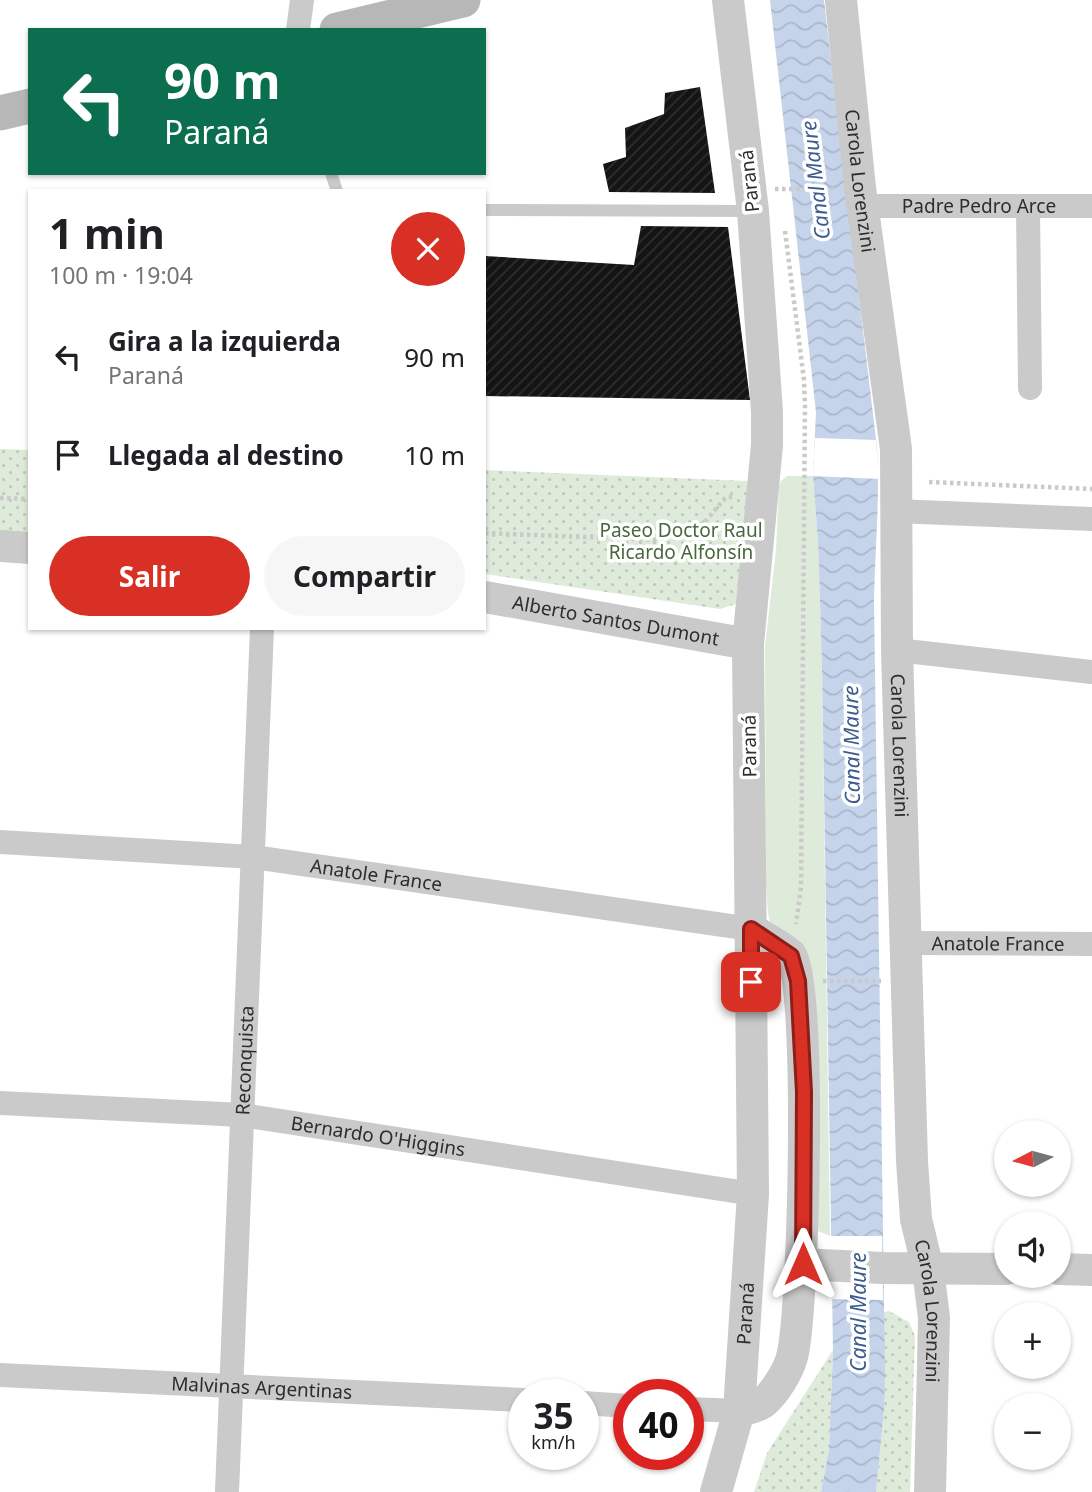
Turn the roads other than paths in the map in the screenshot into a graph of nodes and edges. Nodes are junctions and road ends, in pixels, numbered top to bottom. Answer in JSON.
{"nodes":[{"id":1,"x":302,"y":0,"type":"edge"},
{"id":2,"x":463,"y":0,"type":"edge"},
{"id":3,"x":728,"y":0,"type":"edge"},
{"id":4,"x":841,"y":0,"type":"edge"},
{"id":5,"x":298,"y":28,"type":"edge"},
{"id":6,"x":345,"y":28,"type":"edge"},
{"id":7,"x":28,"y":106,"type":"edge"},
{"id":8,"x":0,"y":113,"type":"edge"},
{"id":9,"x":854,"y":197,"type":"junction"},
{"id":10,"x":1028,"y":206,"type":"junction"},
{"id":11,"x":1092,"y":206,"type":"edge"},
{"id":12,"x":486,"y":210,"type":"edge"},
{"id":13,"x":753,"y":211,"type":"junction"},
{"id":14,"x":1030,"y":388,"type":"dead end"},
{"id":15,"x":895,"y":511,"type":"junction"},
{"id":16,"x":1092,"y":519,"type":"edge"},
{"id":17,"x":0,"y":546,"type":"edge"},
{"id":18,"x":28,"y":548,"type":"edge"},
{"id":19,"x":486,"y":597,"type":"edge"},
{"id":20,"x":262,"y":630,"type":"edge"},
{"id":21,"x":748,"y":644,"type":"junction"},
{"id":22,"x":898,"y":650,"type":"junction"},
{"id":23,"x":1092,"y":671,"type":"edge"},
{"id":24,"x":0,"y":842,"type":"edge"},
{"id":25,"x":253,"y":857,"type":"junction"},
{"id":26,"x":751,"y":929,"type":"junction"},
{"id":27,"x":905,"y":943,"type":"junction"},
{"id":28,"x":1092,"y":944,"type":"edge"},
{"id":29,"x":0,"y":1103,"type":"edge"},
{"id":30,"x":242,"y":1115,"type":"junction"},
{"id":31,"x":753,"y":1194,"type":"junction"},
{"id":32,"x":817,"y":1265,"type":"junction"},
{"id":33,"x":928,"y":1269,"type":"junction"},
{"id":34,"x":994,"y":1269,"type":"edge"},
{"id":35,"x":1071,"y":1269,"type":"edge"},
{"id":36,"x":1092,"y":1270,"type":"edge"},
{"id":37,"x":0,"y":1375,"type":"edge"},
{"id":38,"x":231,"y":1385,"type":"junction"},
{"id":39,"x":508,"y":1399,"type":"edge"},
{"id":40,"x":704,"y":1410,"type":"edge"},
{"id":41,"x":739,"y":1411,"type":"junction"},
{"id":42,"x":227,"y":1492,"type":"edge"},
{"id":43,"x":716,"y":1492,"type":"edge"},
{"id":44,"x":930,"y":1492,"type":"edge"}],
"edges":[{"from":1,"to":5,"type":"street"},
{"from":2,"to":6,"type":"main road"},
{"from":3,"to":13,"type":"street","name":"Paraná"},
{"from":4,"to":9,"type":"street","name":"Carola Lorenzini"},
{"from":7,"to":8,"type":"main road"},
{"from":9,"to":10,"type":"street","name":"Padre Pedro Arce"},
{"from":9,"to":15,"type":"street","name":"Carola Lorenzini"},
{"from":10,"to":11,"type":"street","name":"Padre Pedro Arce"},
{"from":10,"to":14,"type":"street"},
{"from":12,"to":13,"type":"lane"},
{"from":13,"to":21,"type":"street","name":"Paraná"},
{"from":15,"to":16,"type":"street"},
{"from":15,"to":22,"type":"street","name":"Carola Lorenzini"},
{"from":17,"to":18,"type":"street"},
{"from":19,"to":21,"type":"street","name":"Alberto Santos Dumont"},
{"from":20,"to":25,"type":"street","name":"Reconquista"},
{"from":21,"to":26,"type":"street","name":"Paraná"},
{"from":22,"to":23,"type":"street"},
{"from":22,"to":27,"type":"street","name":"Carola Lorenzini"},
{"from":24,"to":25,"type":"street","name":"Anatole France"},
{"from":25,"to":26,"type":"street","name":"Anatole France"},
{"from":25,"to":30,"type":"street","name":"Reconquista"},
{"from":26,"to":31,"type":"street","name":"Paraná"},
{"from":26,"to":32,"type":"street"},
{"from":27,"to":28,"type":"street","name":"Anatole France"},
{"from":27,"to":33,"type":"street","name":"Carola Lorenzini"},
{"from":29,"to":30,"type":"street","name":"Bernardo O'Higgins"},
{"from":30,"to":31,"type":"street","name":"Bernardo O'Higgins"},
{"from":30,"to":38,"type":"street","name":"Reconquista"},
{"from":31,"to":41,"type":"street","name":"Paraná"},
{"from":32,"to":33,"type":"street"},
{"from":32,"to":41,"type":"street"},
{"from":33,"to":34,"type":"street"},
{"from":33,"to":44,"type":"street","name":"Carola Lorenzini"},
{"from":35,"to":36,"type":"street"},
{"from":37,"to":38,"type":"street","name":"Malvinas Argentinas"},
{"from":38,"to":39,"type":"street","name":"Malvinas Argentinas"},
{"from":38,"to":42,"type":"street","name":"Reconquista"},
{"from":40,"to":41,"type":"street"},
{"from":41,"to":43,"type":"street","name":"Paraná"}]}
